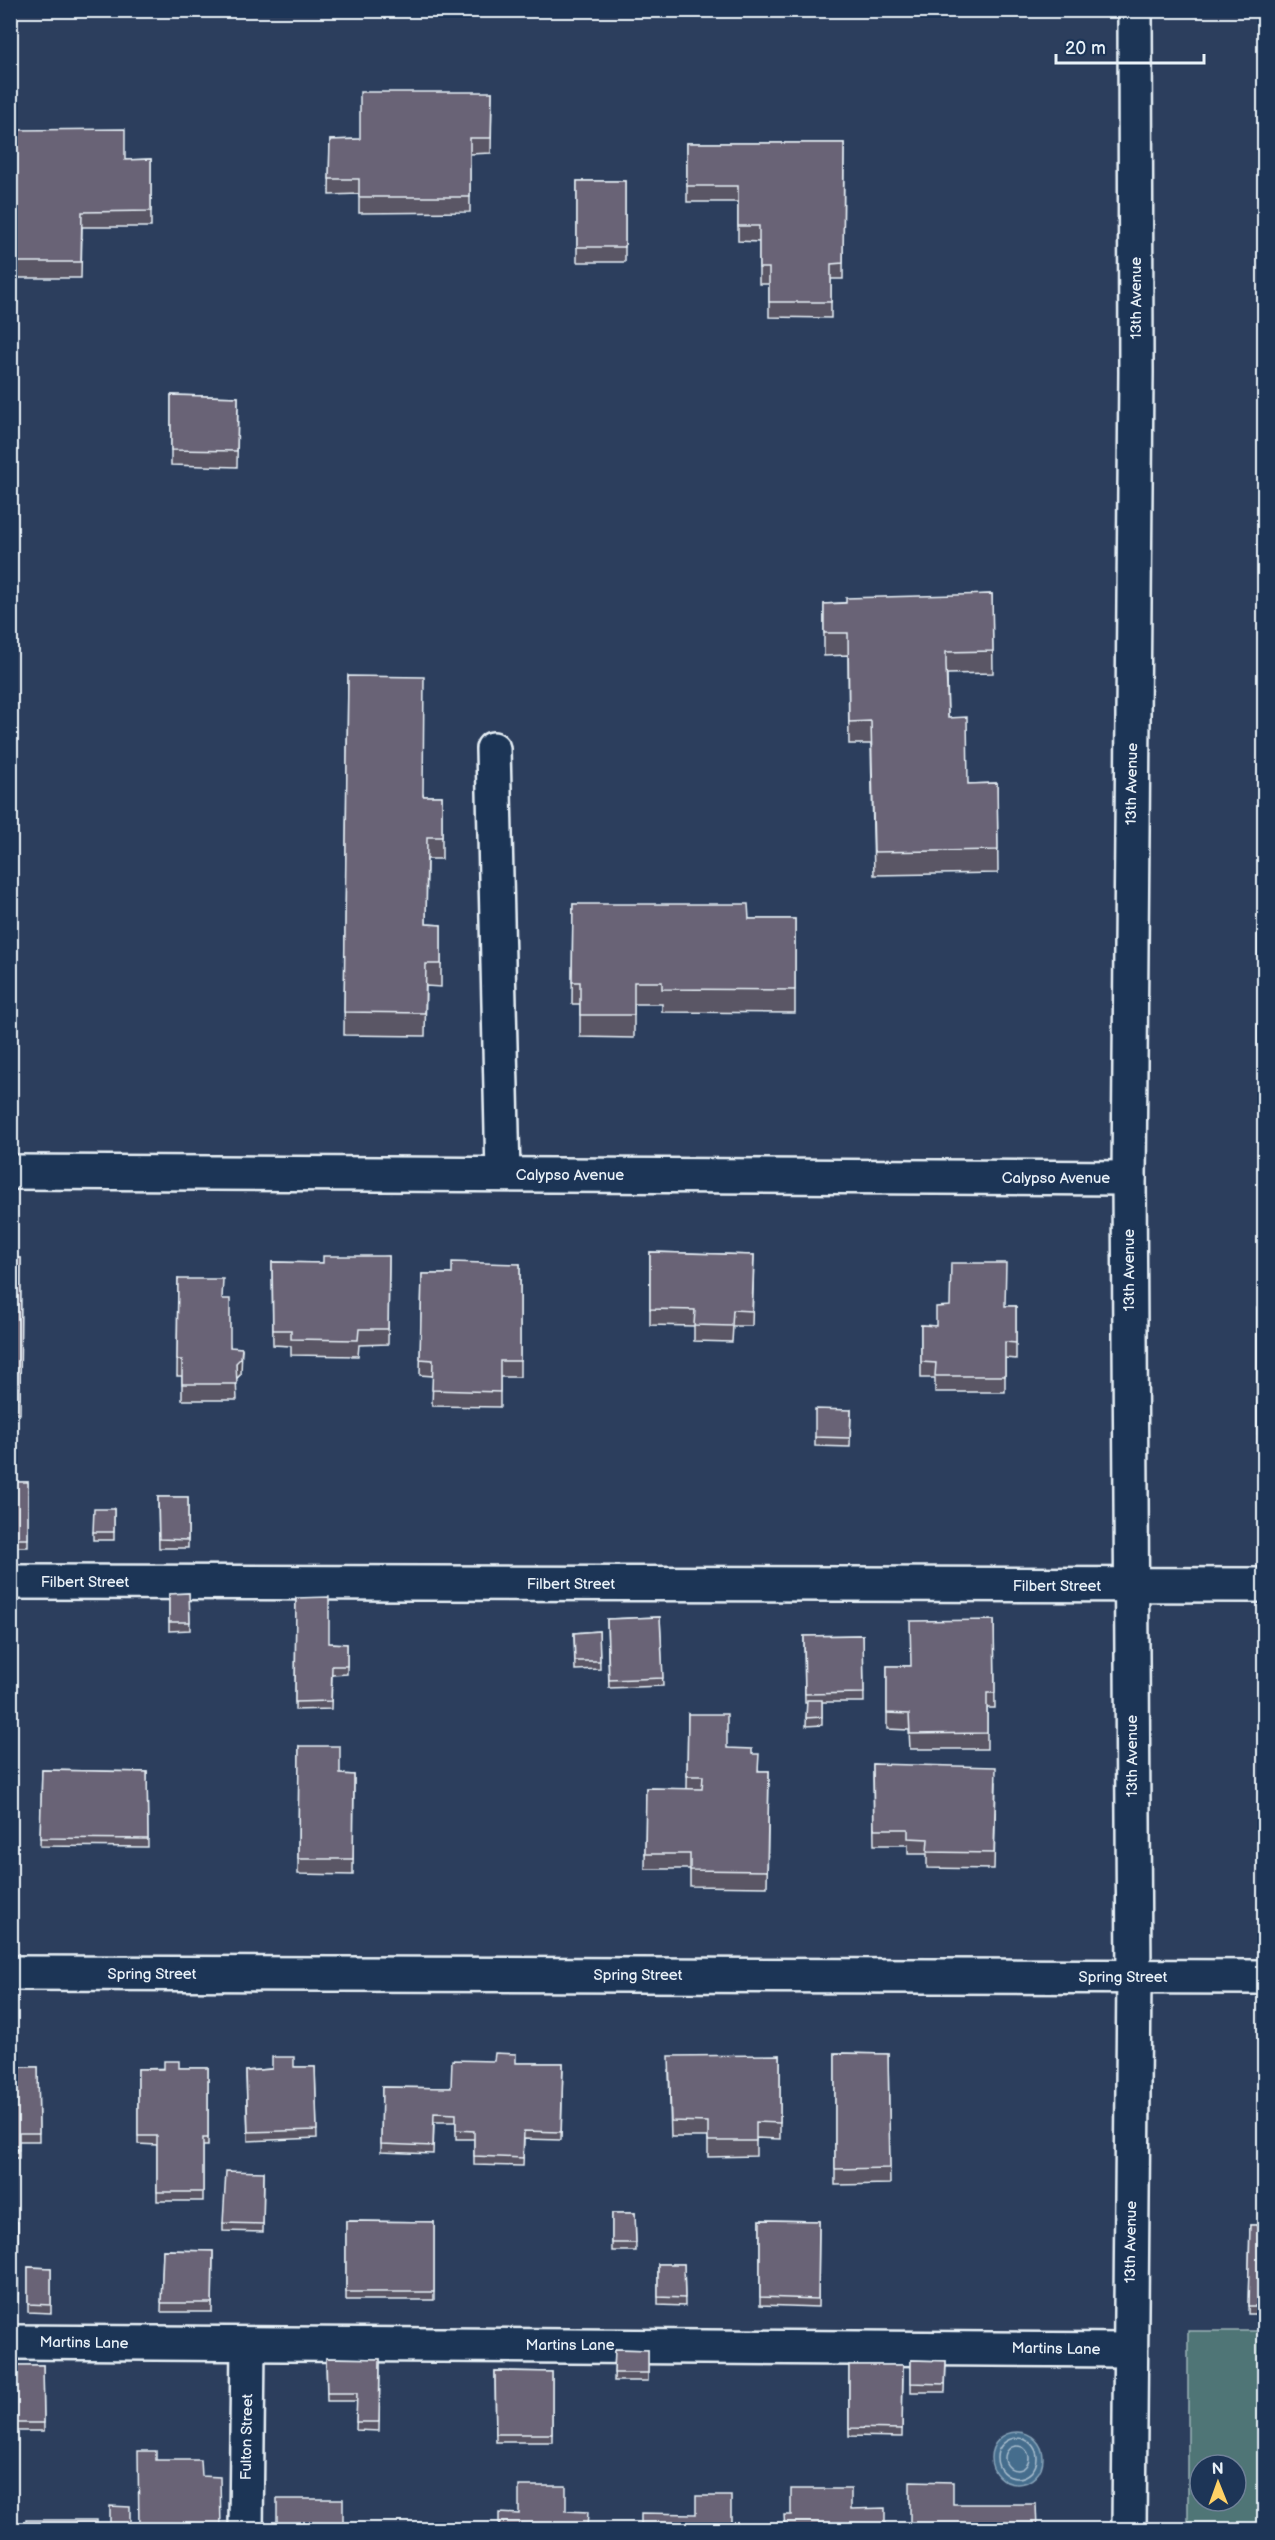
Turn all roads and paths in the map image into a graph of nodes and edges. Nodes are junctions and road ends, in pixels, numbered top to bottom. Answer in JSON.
{"nodes":[{"id":1,"x":1135,"y":10,"type":"edge"},
{"id":2,"x":493,"y":749,"type":"dead end"},
{"id":3,"x":10,"y":1172,"type":"edge"},
{"id":4,"x":503,"y":1174,"type":"junction"},
{"id":5,"x":1129,"y":1178,"type":"junction"},
{"id":6,"x":10,"y":1582,"type":"edge"},
{"id":7,"x":1131,"y":1586,"type":"junction"},
{"id":8,"x":1264,"y":1586,"type":"edge"},
{"id":9,"x":10,"y":1973,"type":"edge"},
{"id":10,"x":1134,"y":1977,"type":"junction"},
{"id":11,"x":1264,"y":1977,"type":"edge"},
{"id":12,"x":10,"y":2342,"type":"edge"},
{"id":13,"x":248,"y":2345,"type":"junction"},
{"id":14,"x":1130,"y":2350,"type":"junction"},
{"id":15,"x":246,"y":2529,"type":"edge"},
{"id":16,"x":1129,"y":2529,"type":"edge"}],
"edges":[{"from":1,"to":5,"type":"street","name":"13th Avenue"},
{"from":2,"to":4,"type":"street"},
{"from":3,"to":4,"type":"street","name":"Calypso Avenue"},
{"from":4,"to":5,"type":"street","name":"Calypso Avenue"},
{"from":5,"to":7,"type":"street","name":"13th Avenue"},
{"from":6,"to":7,"type":"street","name":"Filbert Street"},
{"from":7,"to":8,"type":"street","name":"Filbert Street"},
{"from":7,"to":10,"type":"street","name":"13th Avenue"},
{"from":9,"to":10,"type":"street","name":"Spring Street"},
{"from":10,"to":11,"type":"street","name":"Spring Street"},
{"from":10,"to":14,"type":"street","name":"13th Avenue"},
{"from":12,"to":13,"type":"street","name":"Martins Lane"},
{"from":13,"to":14,"type":"street","name":"Martins Lane"},
{"from":13,"to":15,"type":"street","name":"Fulton Street"},
{"from":14,"to":16,"type":"street","name":"13th Avenue"}]}
